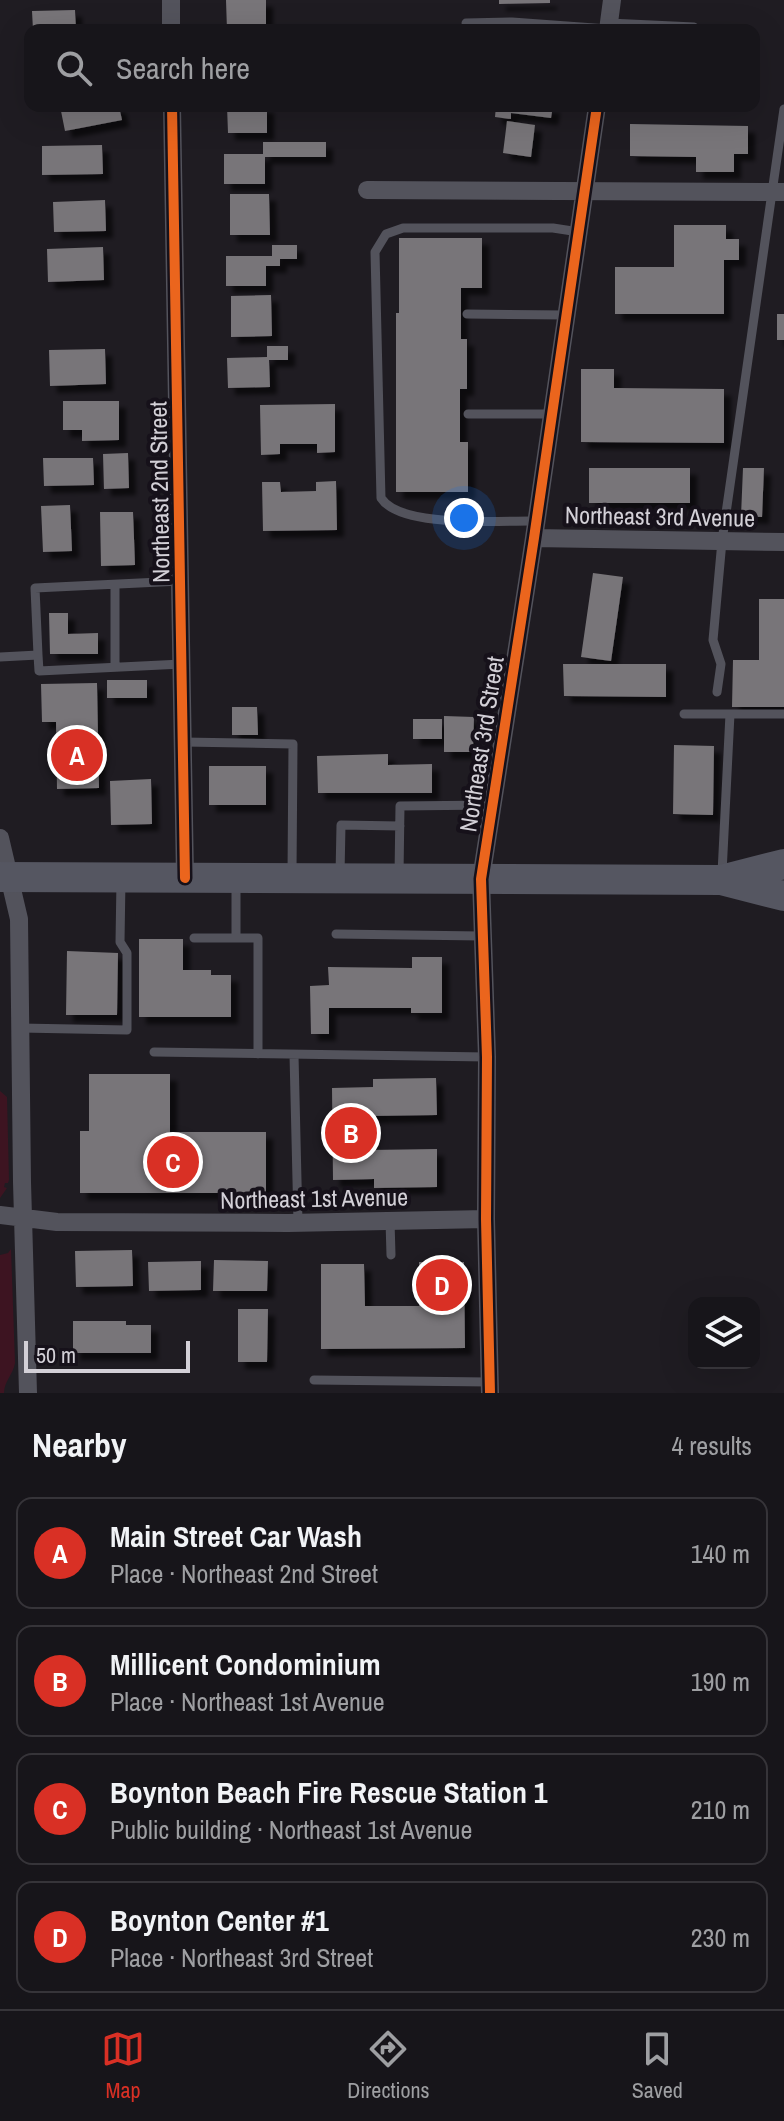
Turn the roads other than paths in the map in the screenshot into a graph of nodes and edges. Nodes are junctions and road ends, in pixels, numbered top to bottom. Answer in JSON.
{"nodes":[{"id":1,"x":171,"y":0,"type":"edge"},
{"id":2,"x":612,"y":0,"type":"edge"},
{"id":3,"x":466,"y":23,"type":"dead end"},
{"id":4,"x":171,"y":24,"type":"edge"},
{"id":5,"x":550,"y":24,"type":"edge"},
{"id":6,"x":608,"y":24,"type":"edge"},
{"id":7,"x":784,"y":109,"type":"edge"},
{"id":8,"x":172,"y":112,"type":"edge"},
{"id":9,"x":596,"y":112,"type":"edge"},
{"id":10,"x":367,"y":190,"type":"dead end"},
{"id":11,"x":585,"y":192,"type":"junction"},
{"id":12,"x":778,"y":192,"type":"edge"},
{"id":13,"x":579,"y":232,"type":"junction"},
{"id":14,"x":467,"y":314,"type":"dead end"},
{"id":15,"x":567,"y":315,"type":"junction"},
{"id":16,"x":468,"y":414,"type":"dead end"},
{"id":17,"x":553,"y":414,"type":"junction"},
{"id":18,"x":535,"y":529,"type":"junction"},
{"id":19,"x":722,"y":541,"type":"junction"},
{"id":20,"x":784,"y":542,"type":"edge"},
{"id":21,"x":181,"y":581,"type":"junction"},
{"id":22,"x":115,"y":585,"type":"junction"},
{"id":23,"x":38,"y":655,"type":"junction"},
{"id":24,"x":0,"y":657,"type":"edge"},
{"id":25,"x":182,"y":664,"type":"junction"},
{"id":26,"x":115,"y":667,"type":"junction"},
{"id":27,"x":717,"y":692,"type":"dead end"},
{"id":28,"x":684,"y":714,"type":"dead end"},
{"id":29,"x":730,"y":714,"type":"junction"},
{"id":30,"x":784,"y":714,"type":"edge"},
{"id":31,"x":184,"y":742,"type":"junction"},
{"id":32,"x":491,"y":805,"type":"junction"},
{"id":33,"x":400,"y":826,"type":"junction"},
{"id":34,"x":0,"y":838,"type":"edge"},
{"id":35,"x":784,"y":864,"type":"edge"},
{"id":36,"x":4,"y":877,"type":"edge"},
{"id":37,"x":121,"y":877,"type":"junction"},
{"id":38,"x":185,"y":878,"type":"junction"},
{"id":39,"x":236,"y":878,"type":"junction"},
{"id":40,"x":292,"y":878,"type":"junction"},
{"id":41,"x":340,"y":878,"type":"junction"},
{"id":42,"x":399,"y":879,"type":"junction"},
{"id":43,"x":481,"y":879,"type":"junction"},
{"id":44,"x":721,"y":880,"type":"junction"},
{"id":45,"x":784,"y":896,"type":"edge"},
{"id":46,"x":336,"y":934,"type":"dead end"},
{"id":47,"x":481,"y":936,"type":"junction"},
{"id":48,"x":194,"y":938,"type":"dead end"},
{"id":49,"x":236,"y":938,"type":"junction"},
{"id":50,"x":20,"y":1028,"type":"junction"},
{"id":51,"x":154,"y":1052,"type":"dead end"},
{"id":52,"x":258,"y":1054,"type":"junction"},
{"id":53,"x":294,"y":1055,"type":"junction"},
{"id":54,"x":487,"y":1057,"type":"junction"},
{"id":55,"x":0,"y":1215,"type":"edge"},
{"id":56,"x":23,"y":1218,"type":"junction"},
{"id":57,"x":486,"y":1219,"type":"junction"},
{"id":58,"x":390,"y":1221,"type":"junction"},
{"id":59,"x":298,"y":1222,"type":"junction"},
{"id":60,"x":391,"y":1255,"type":"dead end"},
{"id":61,"x":314,"y":1380,"type":"dead end"},
{"id":62,"x":490,"y":1388,"type":"edge"},
{"id":63,"x":28,"y":1393,"type":"edge"}],
"edges":[{"from":1,"to":4,"type":"street"},
{"from":2,"to":6,"type":"street"},
{"from":3,"to":5,"type":"lane"},
{"from":7,"to":12,"type":"lane"},
{"from":8,"to":21,"type":"street","name":"Northeast 2nd Street"},
{"from":9,"to":11,"type":"street","name":"Northeast 3rd Street"},
{"from":10,"to":11,"type":"street"},
{"from":11,"to":12,"type":"street"},
{"from":11,"to":13,"type":"street","name":"Northeast 3rd Street"},
{"from":12,"to":19,"type":"lane"},
{"from":13,"to":15,"type":"street","name":"Northeast 3rd Street"},
{"from":13,"to":18,"type":"lane"},
{"from":14,"to":15,"type":"lane"},
{"from":15,"to":17,"type":"street","name":"Northeast 3rd Street"},
{"from":16,"to":17,"type":"lane"},
{"from":17,"to":18,"type":"street","name":"Northeast 3rd Street"},
{"from":18,"to":19,"type":"street","name":"Northeast 3rd Avenue"},
{"from":18,"to":32,"type":"street","name":"Northeast 3rd Street"},
{"from":19,"to":20,"type":"street","name":"Northeast 3rd Avenue"},
{"from":19,"to":27,"type":"lane"},
{"from":21,"to":22,"type":"lane"},
{"from":21,"to":25,"type":"street","name":"Northeast 2nd Street"},
{"from":22,"to":23,"type":"lane"},
{"from":22,"to":26,"type":"lane"},
{"from":23,"to":24,"type":"lane"},
{"from":23,"to":26,"type":"lane"},
{"from":25,"to":26,"type":"lane"},
{"from":25,"to":31,"type":"street","name":"Northeast 2nd Street"},
{"from":28,"to":29,"type":"lane"},
{"from":29,"to":30,"type":"lane"},
{"from":29,"to":44,"type":"lane"},
{"from":31,"to":38,"type":"street","name":"Northeast 2nd Street"},
{"from":31,"to":40,"type":"lane"},
{"from":32,"to":33,"type":"lane"},
{"from":32,"to":43,"type":"street","name":"Northeast 3rd Street"},
{"from":33,"to":41,"type":"lane"},
{"from":33,"to":42,"type":"lane"},
{"from":34,"to":36,"type":"street"},
{"from":35,"to":44,"type":"main road"},
{"from":36,"to":37,"type":"main road"},
{"from":36,"to":50,"type":"street"},
{"from":37,"to":38,"type":"main road"},
{"from":37,"to":50,"type":"lane"},
{"from":38,"to":39,"type":"main road"},
{"from":39,"to":40,"type":"main road"},
{"from":39,"to":49,"type":"lane"},
{"from":40,"to":41,"type":"main road"},
{"from":41,"to":42,"type":"main road"},
{"from":42,"to":43,"type":"main road"},
{"from":43,"to":44,"type":"main road"},
{"from":43,"to":47,"type":"street","name":"Northeast 3rd Street"},
{"from":44,"to":45,"type":"main road"},
{"from":46,"to":47,"type":"lane"},
{"from":47,"to":54,"type":"street","name":"Northeast 3rd Street"},
{"from":48,"to":49,"type":"lane"},
{"from":49,"to":52,"type":"lane"},
{"from":50,"to":56,"type":"street"},
{"from":51,"to":52,"type":"lane"},
{"from":52,"to":53,"type":"lane"},
{"from":53,"to":54,"type":"lane"},
{"from":53,"to":59,"type":"lane"},
{"from":54,"to":57,"type":"street","name":"Northeast 3rd Street"},
{"from":55,"to":56,"type":"street","name":"Northeast 1st Avenue"},
{"from":56,"to":59,"type":"street","name":"Northeast 1st Avenue"},
{"from":56,"to":63,"type":"street"},
{"from":57,"to":58,"type":"street","name":"Northeast 1st Avenue"},
{"from":57,"to":62,"type":"street","name":"Northeast 3rd Street"},
{"from":58,"to":59,"type":"street","name":"Northeast 1st Avenue"},
{"from":58,"to":60,"type":"lane"},
{"from":61,"to":62,"type":"lane"}]}
